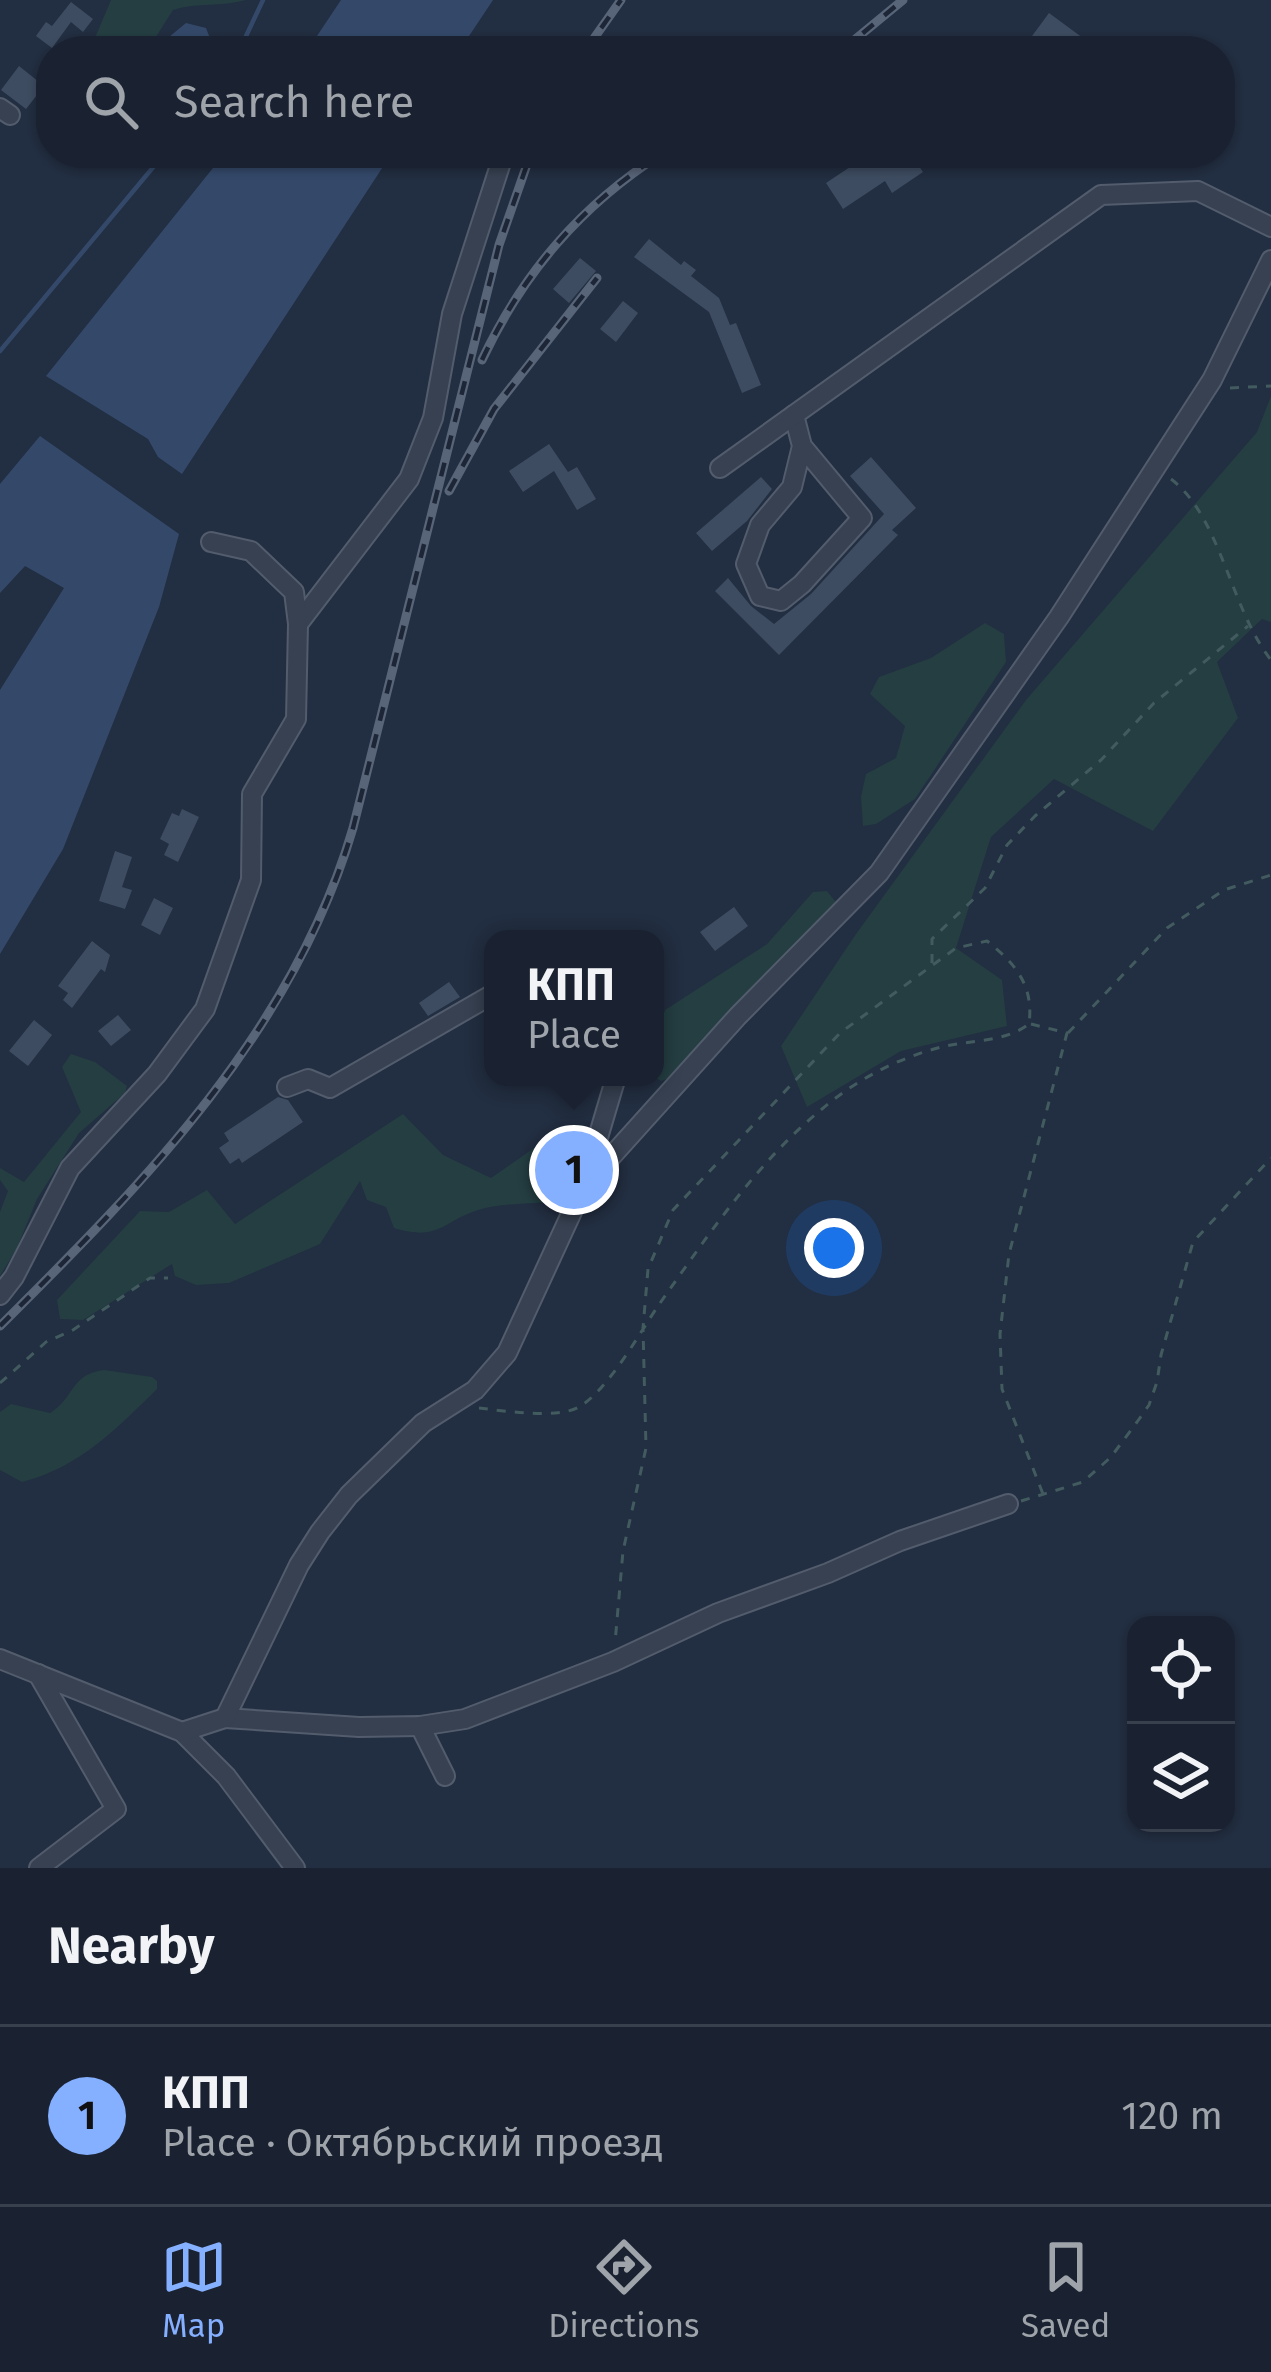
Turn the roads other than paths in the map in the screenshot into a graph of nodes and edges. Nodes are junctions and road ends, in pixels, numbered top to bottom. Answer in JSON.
{"nodes":[{"id":1,"x":499,"y":168,"type":"edge"},
{"id":2,"x":1271,"y":227,"type":"edge"},
{"id":3,"x":1271,"y":260,"type":"edge"},
{"id":4,"x":794,"y":416,"type":"junction"},
{"id":5,"x":802,"y":446,"type":"junction"},
{"id":6,"x":720,"y":468,"type":"dead end"},
{"id":7,"x":211,"y":542,"type":"dead end"},
{"id":8,"x":298,"y":624,"type":"junction"},
{"id":9,"x":484,"y":999,"type":"edge"},
{"id":10,"x":613,"y":1086,"type":"edge"},
{"id":11,"x":287,"y":1087,"type":"dead end"},
{"id":12,"x":583,"y":1188,"type":"junction"},
{"id":13,"x":0,"y":1294,"type":"edge"},
{"id":14,"x":1008,"y":1504,"type":"road end"},
{"id":15,"x":0,"y":1659,"type":"edge"},
{"id":16,"x":38,"y":1674,"type":"junction"},
{"id":17,"x":225,"y":1718,"type":"junction"},
{"id":18,"x":420,"y":1726,"type":"junction"},
{"id":19,"x":182,"y":1732,"type":"junction"},
{"id":20,"x":446,"y":1776,"type":"dead end"},
{"id":21,"x":39,"y":1868,"type":"edge"},
{"id":22,"x":295,"y":1868,"type":"edge"}],
"edges":[{"from":1,"to":8,"type":"street"},
{"from":2,"to":4,"type":"street"},
{"from":3,"to":12,"type":"street"},
{"from":4,"to":5,"type":"street"},
{"from":4,"to":6,"type":"street"},
{"from":5,"to":5,"type":"street"},
{"from":7,"to":8,"type":"street"},
{"from":8,"to":13,"type":"street"},
{"from":9,"to":11,"type":"street"},
{"from":10,"to":12,"type":"street"},
{"from":12,"to":17,"type":"street"},
{"from":14,"to":18,"type":"street"},
{"from":15,"to":16,"type":"street"},
{"from":16,"to":19,"type":"street"},
{"from":16,"to":21,"type":"street"},
{"from":17,"to":18,"type":"street"},
{"from":17,"to":19,"type":"street"},
{"from":18,"to":20,"type":"street"},
{"from":19,"to":22,"type":"street"}]}
